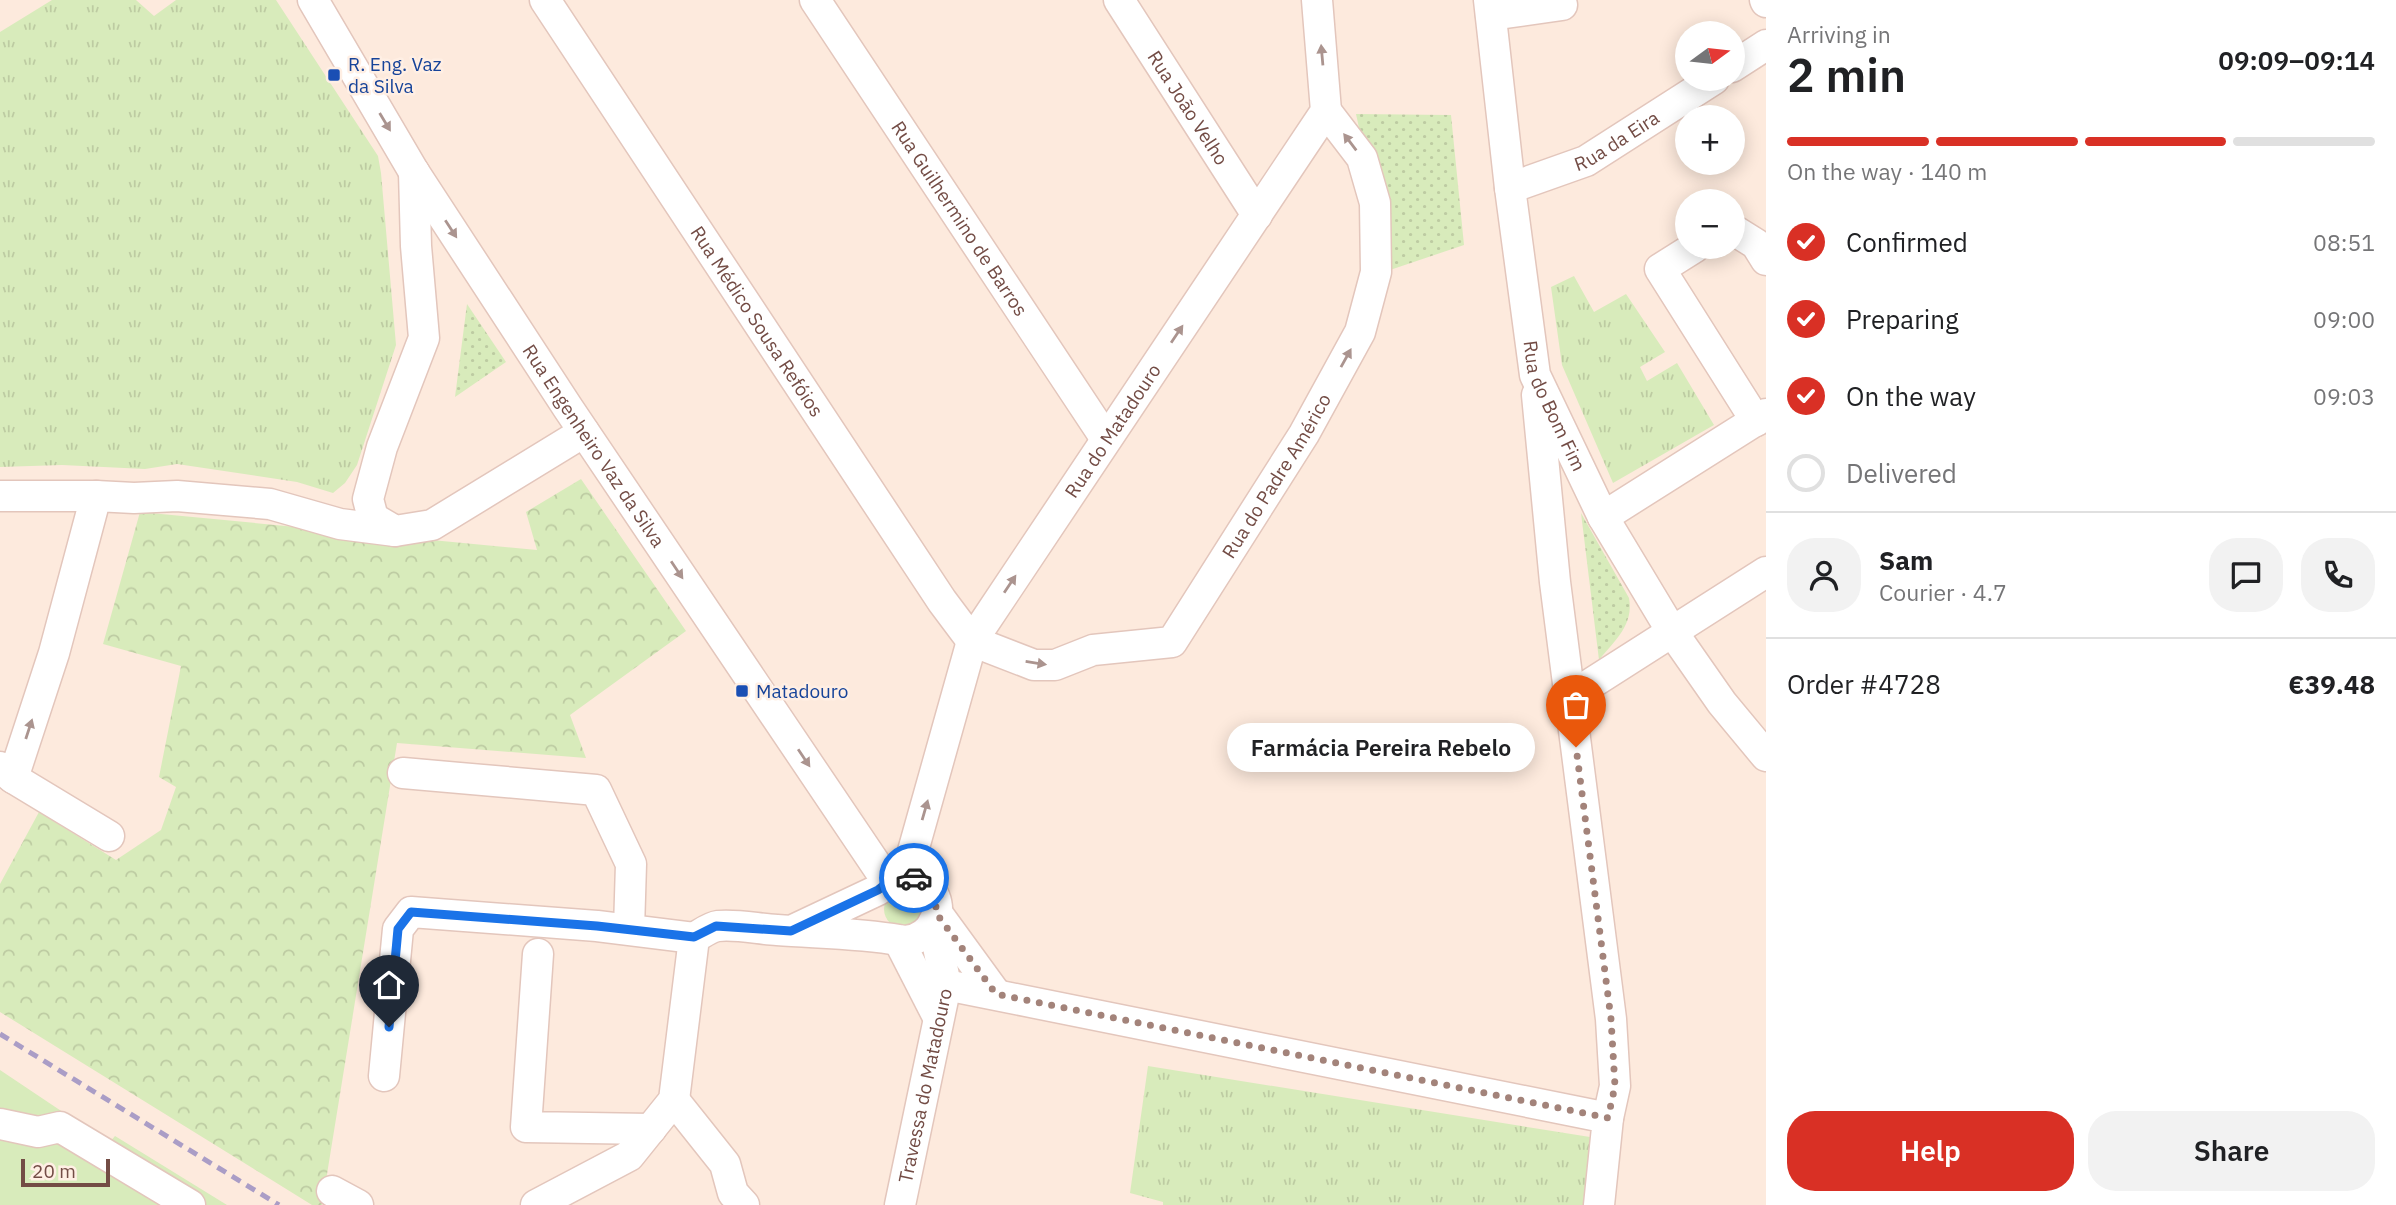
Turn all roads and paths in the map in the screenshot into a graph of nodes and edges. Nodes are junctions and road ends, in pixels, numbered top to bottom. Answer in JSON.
{"nodes":[{"id":1,"x":313,"y":0,"type":"edge"},
{"id":2,"x":545,"y":0,"type":"edge"},
{"id":3,"x":815,"y":0,"type":"edge"},
{"id":4,"x":1119,"y":0,"type":"edge"},
{"id":5,"x":1317,"y":0,"type":"edge"},
{"id":6,"x":1562,"y":5,"type":"dead end"},
{"id":7,"x":1490,"y":8,"type":"edge"},
{"id":8,"x":1766,"y":45,"type":"edge"},
{"id":9,"x":1745,"y":59,"type":"edge"},
{"id":10,"x":1695,"y":91,"type":"edge"},
{"id":11,"x":1326,"y":111,"type":"junction"},
{"id":12,"x":414,"y":172,"type":"junction"},
{"id":13,"x":1510,"y":188,"type":"junction"},
{"id":14,"x":1257,"y":215,"type":"junction"},
{"id":15,"x":1745,"y":237,"type":"edge"},
{"id":16,"x":1677,"y":259,"type":"edge"},
{"id":17,"x":1766,"y":260,"type":"edge"},
{"id":18,"x":1535,"y":375,"type":"junction"},
{"id":19,"x":1761,"y":417,"type":"edge"},
{"id":20,"x":584,"y":432,"type":"junction"},
{"id":21,"x":1106,"y":439,"type":"junction"},
{"id":22,"x":0,"y":496,"type":"edge"},
{"id":23,"x":96,"y":496,"type":"junction"},
{"id":24,"x":1602,"y":517,"type":"junction"},
{"id":25,"x":395,"y":531,"type":"junction"},
{"id":26,"x":1766,"y":572,"type":"edge"},
{"id":27,"x":1671,"y":630,"type":"junction"},
{"id":28,"x":972,"y":641,"type":"junction"},
{"id":29,"x":1570,"y":696,"type":"junction"},
{"id":30,"x":1766,"y":756,"type":"edge"},
{"id":31,"x":6,"y":773,"type":"edge"},
{"id":32,"x":403,"y":773,"type":"dead end"},
{"id":33,"x":109,"y":836,"type":"dead end"},
{"id":34,"x":890,"y":882,"type":"junction"},
{"id":35,"x":935,"y":918,"type":"junction"},
{"id":36,"x":629,"y":929,"type":"junction"},
{"id":37,"x":791,"y":931,"type":"junction"},
{"id":38,"x":694,"y":937,"type":"junction"},
{"id":39,"x":894,"y":939,"type":"junction"},
{"id":40,"x":538,"y":954,"type":"dead end"},
{"id":41,"x":946,"y":985,"type":"junction"},
{"id":42,"x":996,"y":994,"type":"junction"},
{"id":43,"x":938,"y":1017,"type":"junction"},
{"id":44,"x":384,"y":1076,"type":"dead end"},
{"id":45,"x":674,"y":1100,"type":"junction"},
{"id":46,"x":1608,"y":1118,"type":"junction"},
{"id":47,"x":0,"y":1124,"type":"edge"},
{"id":48,"x":651,"y":1129,"type":"junction"},
{"id":49,"x":190,"y":1205,"type":"edge"},
{"id":50,"x":536,"y":1205,"type":"edge"},
{"id":51,"x":744,"y":1205,"type":"edge"},
{"id":52,"x":900,"y":1205,"type":"edge"},
{"id":53,"x":1599,"y":1205,"type":"edge"}],
"edges":[{"from":1,"to":12,"type":"street","name":"Rua Engenheiro Vaz da Silva","one_way":true},
{"from":2,"to":28,"type":"street","name":"Rua Médico Sousa Refóios"},
{"from":3,"to":21,"type":"street","name":"Rua Guilhermino de Barros"},
{"from":4,"to":14,"type":"street","name":"Rua João Velho"},
{"from":11,"to":5,"type":"street","one_way":true},
{"from":6,"to":7,"type":"street"},
{"from":7,"to":13,"type":"street","name":"Rua do Bom Fim"},
{"from":8,"to":9,"type":"street"},
{"from":10,"to":13,"type":"street","name":"Rua da Eira"},
{"from":11,"to":14,"type":"street","name":"Rua do Matadouro"},
{"from":28,"to":11,"type":"street","name":"Rua do Padre Américo","one_way":true},
{"from":12,"to":20,"type":"street","name":"Rua Engenheiro Vaz da Silva","one_way":true},
{"from":12,"to":25,"type":"street"},
{"from":13,"to":18,"type":"street","name":"Rua do Bom Fim"},
{"from":21,"to":14,"type":"street","name":"Rua do Matadouro","one_way":true},
{"from":15,"to":17,"type":"street"},
{"from":16,"to":19,"type":"street"},
{"from":18,"to":24,"type":"street","name":"Rua do Bom Fim"},
{"from":18,"to":29,"type":"street"},
{"from":19,"to":24,"type":"street"},
{"from":20,"to":25,"type":"street"},
{"from":20,"to":34,"type":"street","name":"Rua Engenheiro Vaz da Silva","one_way":true},
{"from":28,"to":21,"type":"street","name":"Rua do Matadouro","one_way":true},
{"from":22,"to":23,"type":"street"},
{"from":23,"to":25,"type":"street"},
{"from":31,"to":23,"type":"street","one_way":true},
{"from":24,"to":27,"type":"street","name":"Rua do Bom Fim"},
{"from":26,"to":27,"type":"street"},
{"from":27,"to":29,"type":"street"},
{"from":27,"to":30,"type":"street","name":"Rua do Bom Fim"},
{"from":34,"to":28,"type":"street","name":"Rua do Matadouro","one_way":true},
{"from":29,"to":46,"type":"street"},
{"from":31,"to":33,"type":"street"},
{"from":32,"to":36,"type":"street"},
{"from":34,"to":35,"type":"street"},
{"from":34,"to":37,"type":"street"},
{"from":34,"to":39,"type":"street"},
{"from":35,"to":39,"type":"street"},
{"from":35,"to":41,"type":"street","name":"Travessa do Matadouro"},
{"from":35,"to":42,"type":"street"},
{"from":36,"to":38,"type":"street"},
{"from":36,"to":44,"type":"street"},
{"from":37,"to":38,"type":"street"},
{"from":37,"to":39,"type":"street"},
{"from":38,"to":45,"type":"street"},
{"from":39,"to":43,"type":"street"},
{"from":40,"to":48,"type":"street"},
{"from":41,"to":42,"type":"street"},
{"from":41,"to":43,"type":"street","name":"Travessa do Matadouro"},
{"from":42,"to":46,"type":"street"},
{"from":43,"to":52,"type":"street","name":"Travessa do Matadouro"},
{"from":45,"to":48,"type":"street"},
{"from":45,"to":51,"type":"street"},
{"from":46,"to":53,"type":"street"},
{"from":47,"to":49,"type":"street"},
{"from":48,"to":50,"type":"street"}]}
